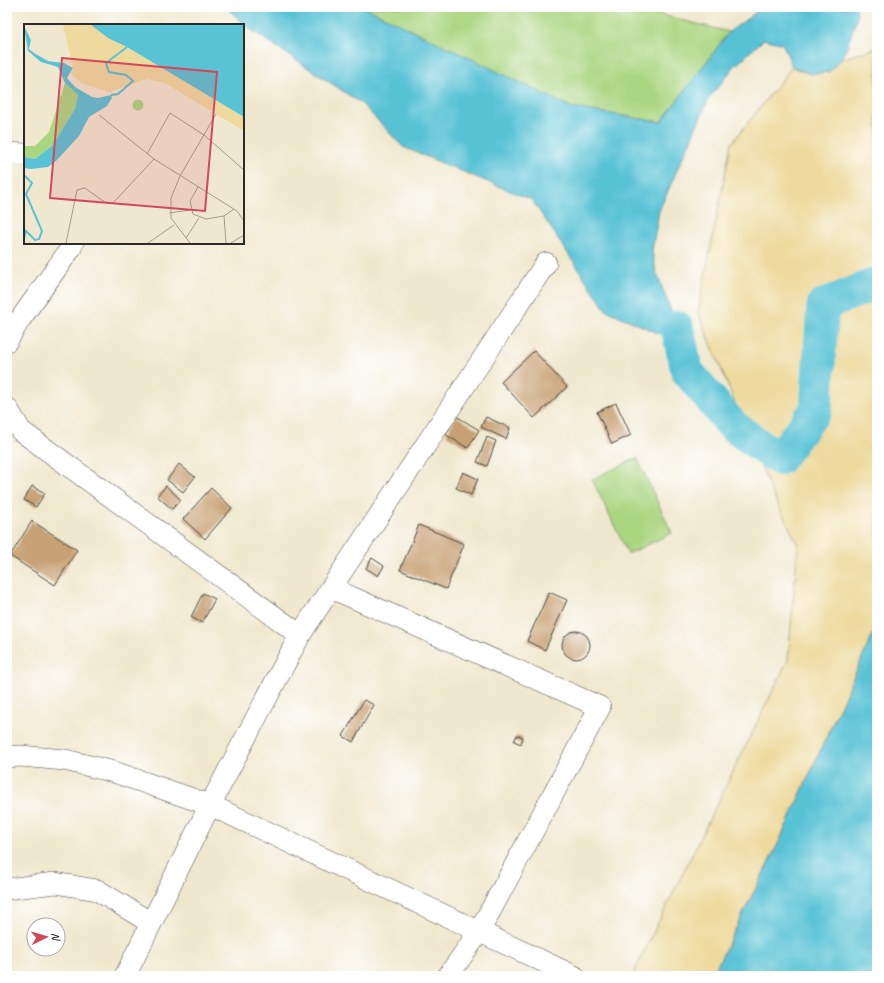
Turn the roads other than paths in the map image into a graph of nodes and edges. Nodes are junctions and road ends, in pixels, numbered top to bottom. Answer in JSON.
{"nodes":[{"id":1,"x":7,"y":153,"type":"edge"},
{"id":2,"x":24,"y":154,"type":"edge"},
{"id":3,"x":73,"y":244,"type":"edge"},
{"id":4,"x":546,"y":263,"type":"dead end"},
{"id":5,"x":7,"y":341,"type":"edge"},
{"id":6,"x":7,"y":408,"type":"edge"},
{"id":7,"x":331,"y":588,"type":"junction"},
{"id":8,"x":300,"y":636,"type":"junction"},
{"id":9,"x":7,"y":757,"type":"edge"},
{"id":10,"x":210,"y":805,"type":"junction"},
{"id":11,"x":7,"y":889,"type":"edge"},
{"id":12,"x":151,"y":923,"type":"junction"},
{"id":13,"x":479,"y":932,"type":"junction"},
{"id":14,"x":125,"y":976,"type":"edge"},
{"id":15,"x":448,"y":976,"type":"edge"},
{"id":16,"x":574,"y":976,"type":"edge"}],
"edges":[{"from":1,"to":2,"type":"street"},
{"from":3,"to":5,"type":"street"},
{"from":4,"to":7,"type":"street"},
{"from":6,"to":8,"type":"street"},
{"from":7,"to":8,"type":"street"},
{"from":7,"to":13,"type":"street"},
{"from":8,"to":10,"type":"street"},
{"from":9,"to":10,"type":"street"},
{"from":10,"to":12,"type":"street"},
{"from":10,"to":13,"type":"street"},
{"from":11,"to":12,"type":"street"},
{"from":12,"to":14,"type":"street"},
{"from":13,"to":15,"type":"street"},
{"from":13,"to":16,"type":"street"}]}
